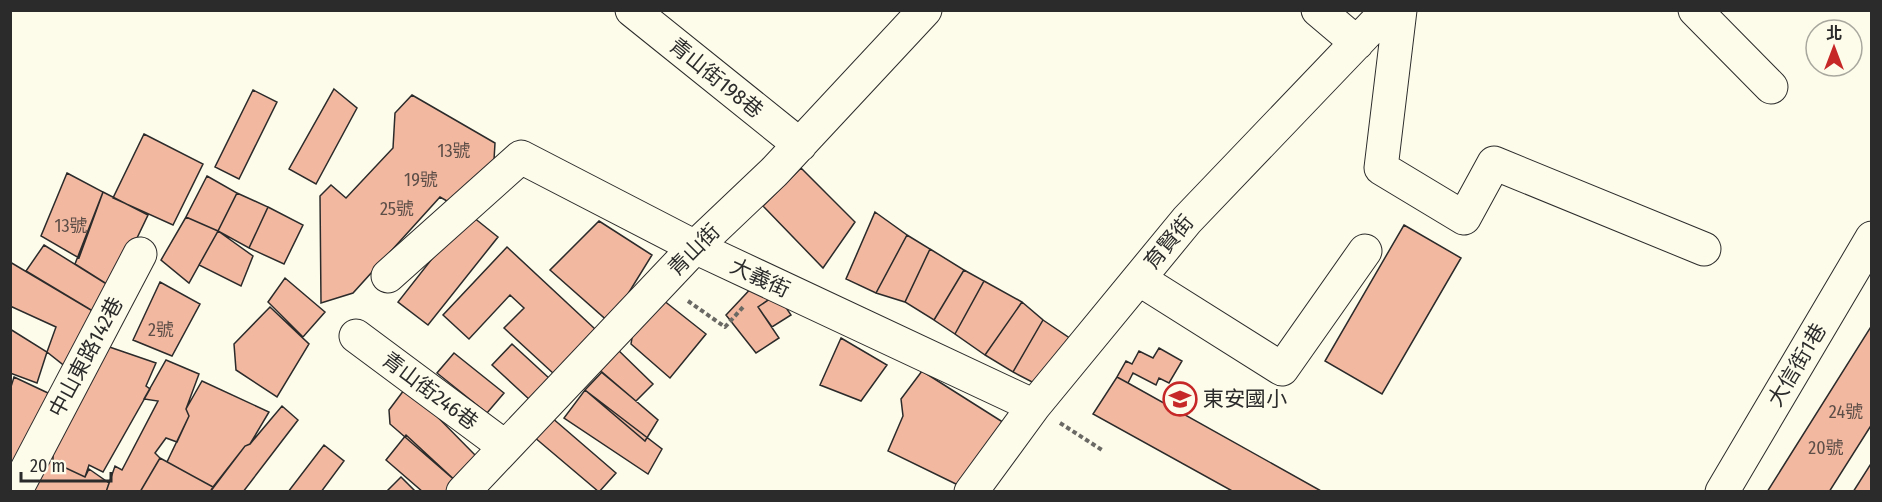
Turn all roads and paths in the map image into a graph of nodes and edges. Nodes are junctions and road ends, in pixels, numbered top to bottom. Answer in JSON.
{"nodes":[{"id":1,"x":632,"y":10,"type":"edge"},
{"id":2,"x":925,"y":10,"type":"edge"},
{"id":3,"x":1318,"y":10,"type":"edge"},
{"id":4,"x":1388,"y":10,"type":"edge"},
{"id":5,"x":1400,"y":10,"type":"edge"},
{"id":6,"x":1695,"y":10,"type":"edge"},
{"id":7,"x":1357,"y":43,"type":"junction"},
{"id":8,"x":1771,"y":87,"type":"dead end"},
{"id":9,"x":800,"y":145,"type":"junction"},
{"id":10,"x":1872,"y":238,"type":"edge"},
{"id":11,"x":695,"y":247,"type":"junction"},
{"id":12,"x":1704,"y":249,"type":"dead end"},
{"id":13,"x":1365,"y":251,"type":"dead end"},
{"id":14,"x":140,"y":254,"type":"dead end"},
{"id":15,"x":388,"y":276,"type":"dead end"},
{"id":16,"x":1139,"y":279,"type":"junction"},
{"id":17,"x":766,"y":280,"type":"junction"},
{"id":18,"x":662,"y":282,"type":"junction"},
{"id":19,"x":356,"y":336,"type":"dead end"},
{"id":20,"x":1034,"y":406,"type":"junction"},
{"id":21,"x":504,"y":446,"type":"junction"},
{"id":22,"x":1102,"y":450,"type":"dead end"},
{"id":23,"x":15,"y":492,"type":"edge"},
{"id":24,"x":463,"y":492,"type":"edge"},
{"id":25,"x":971,"y":492,"type":"edge"},
{"id":26,"x":1722,"y":492,"type":"edge"}],
"edges":[{"from":1,"to":9,"type":"street","name":"青山街198巷"},
{"from":2,"to":9,"type":"street","name":"青山街"},
{"from":3,"to":7,"type":"street"},
{"from":4,"to":7,"type":"street","name":"育賢街"},
{"from":5,"to":12,"type":"street"},
{"from":6,"to":8,"type":"street"},
{"from":7,"to":16,"type":"street","name":"育賢街"},
{"from":9,"to":11,"type":"street","name":"青山街"},
{"from":10,"to":26,"type":"street","name":"大信街1巷"},
{"from":11,"to":15,"type":"street","name":"大義街"},
{"from":11,"to":17,"type":"street","name":"大義街"},
{"from":11,"to":18,"type":"street","name":"青山街"},
{"from":13,"to":16,"type":"street"},
{"from":14,"to":23,"type":"street","name":"中山東路142巷"},
{"from":16,"to":20,"type":"street","name":"育賢街"},
{"from":17,"to":18,"type":"path"},
{"from":17,"to":20,"type":"street","name":"大義街"},
{"from":18,"to":21,"type":"street","name":"青山街"},
{"from":19,"to":21,"type":"street","name":"青山街246巷"},
{"from":20,"to":22,"type":"path"},
{"from":20,"to":25,"type":"street","name":"育賢街"},
{"from":21,"to":24,"type":"street","name":"青山街"}]}
